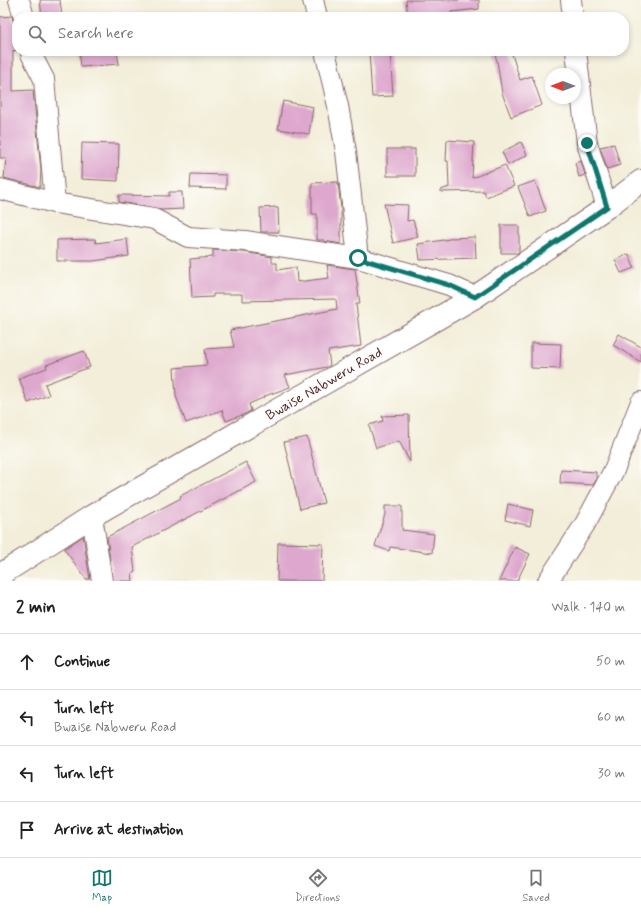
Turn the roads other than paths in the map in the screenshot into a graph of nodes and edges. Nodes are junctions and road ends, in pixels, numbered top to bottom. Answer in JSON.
{"nodes":[{"id":1,"x":19,"y":0,"type":"edge"},
{"id":2,"x":313,"y":0,"type":"edge"},
{"id":3,"x":570,"y":0,"type":"edge"},
{"id":4,"x":23,"y":12,"type":"edge"},
{"id":5,"x":316,"y":12,"type":"edge"},
{"id":6,"x":571,"y":12,"type":"edge"},
{"id":7,"x":32,"y":56,"type":"edge"},
{"id":8,"x":326,"y":56,"type":"edge"},
{"id":9,"x":577,"y":56,"type":"edge"},
{"id":10,"x":641,"y":181,"type":"edge"},
{"id":11,"x":0,"y":189,"type":"edge"},
{"id":12,"x":56,"y":203,"type":"junction"},
{"id":13,"x":607,"y":207,"type":"junction"},
{"id":14,"x":358,"y":258,"type":"junction"},
{"id":15,"x":475,"y":297,"type":"junction"},
{"id":16,"x":641,"y":402,"type":"edge"},
{"id":17,"x":92,"y":516,"type":"junction"},
{"id":18,"x":7,"y":576,"type":"edge"},
{"id":19,"x":102,"y":581,"type":"edge"},
{"id":20,"x":548,"y":581,"type":"edge"}],
"edges":[{"from":1,"to":4,"type":"street"},
{"from":2,"to":5,"type":"street"},
{"from":3,"to":6,"type":"street"},
{"from":7,"to":12,"type":"street"},
{"from":8,"to":14,"type":"street"},
{"from":9,"to":13,"type":"street"},
{"from":10,"to":13,"type":"main road","name":"Bwaise Nabweru Road"},
{"from":11,"to":12,"type":"street"},
{"from":12,"to":14,"type":"street"},
{"from":13,"to":15,"type":"main road","name":"Bwaise Nabweru Road"},
{"from":14,"to":15,"type":"street"},
{"from":15,"to":17,"type":"main road","name":"Bwaise Nabweru Road"},
{"from":16,"to":20,"type":"street"},
{"from":17,"to":18,"type":"main road","name":"Bwaise Nabweru Road"},
{"from":17,"to":19,"type":"street"}]}
